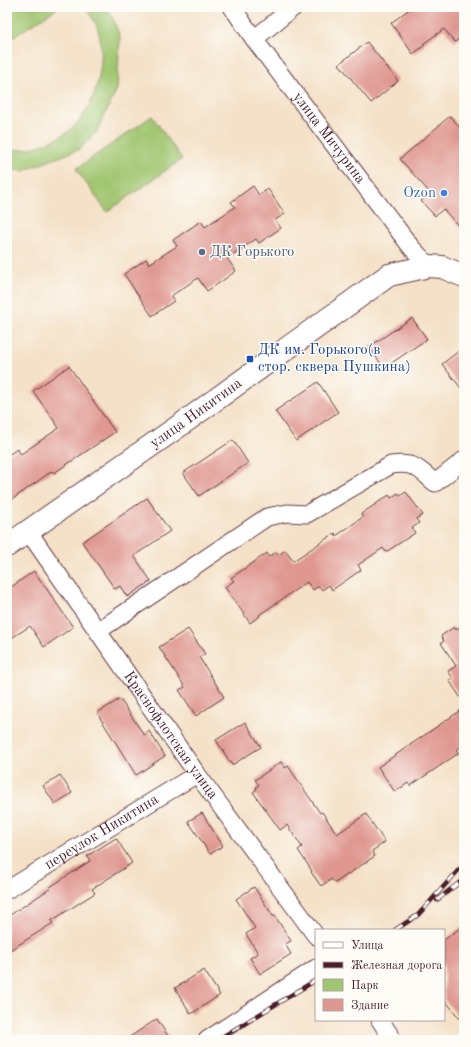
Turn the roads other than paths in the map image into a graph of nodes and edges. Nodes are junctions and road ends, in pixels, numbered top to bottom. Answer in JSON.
{"nodes":[{"id":1,"x":232,"y":7,"type":"edge"},
{"id":2,"x":294,"y":7,"type":"edge"},
{"id":3,"x":254,"y":39,"type":"junction"},
{"id":4,"x":429,"y":266,"type":"junction"},
{"id":5,"x":464,"y":276,"type":"edge"},
{"id":6,"x":464,"y":460,"type":"edge"},
{"id":7,"x":28,"y":531,"type":"junction"},
{"id":8,"x":7,"y":546,"type":"edge"},
{"id":9,"x":98,"y":631,"type":"junction"},
{"id":10,"x":197,"y":774,"type":"junction"},
{"id":11,"x":7,"y":890,"type":"edge"},
{"id":12,"x":315,"y":935,"type":"edge"},
{"id":13,"x":315,"y":969,"type":"edge"},
{"id":14,"x":381,"y":1021,"type":"edge"},
{"id":15,"x":207,"y":1040,"type":"edge"},
{"id":16,"x":393,"y":1040,"type":"edge"}],
"edges":[{"from":1,"to":3,"type":"street","name":"улица Мичурина"},
{"from":2,"to":3,"type":"street"},
{"from":3,"to":4,"type":"street","name":"улица Мичурина"},
{"from":4,"to":5,"type":"main road"},
{"from":4,"to":7,"type":"main road","name":"улица Никитина"},
{"from":6,"to":9,"type":"street"},
{"from":7,"to":8,"type":"main road","name":"улица Никитина"},
{"from":7,"to":9,"type":"street","name":"Краснофлотская улица"},
{"from":9,"to":10,"type":"street","name":"Краснофлотская улица"},
{"from":10,"to":11,"type":"street","name":"переулок Никитина"},
{"from":10,"to":12,"type":"street","name":"Краснофлотская улица"},
{"from":13,"to":15,"type":"street"},
{"from":14,"to":16,"type":"street"}]}
